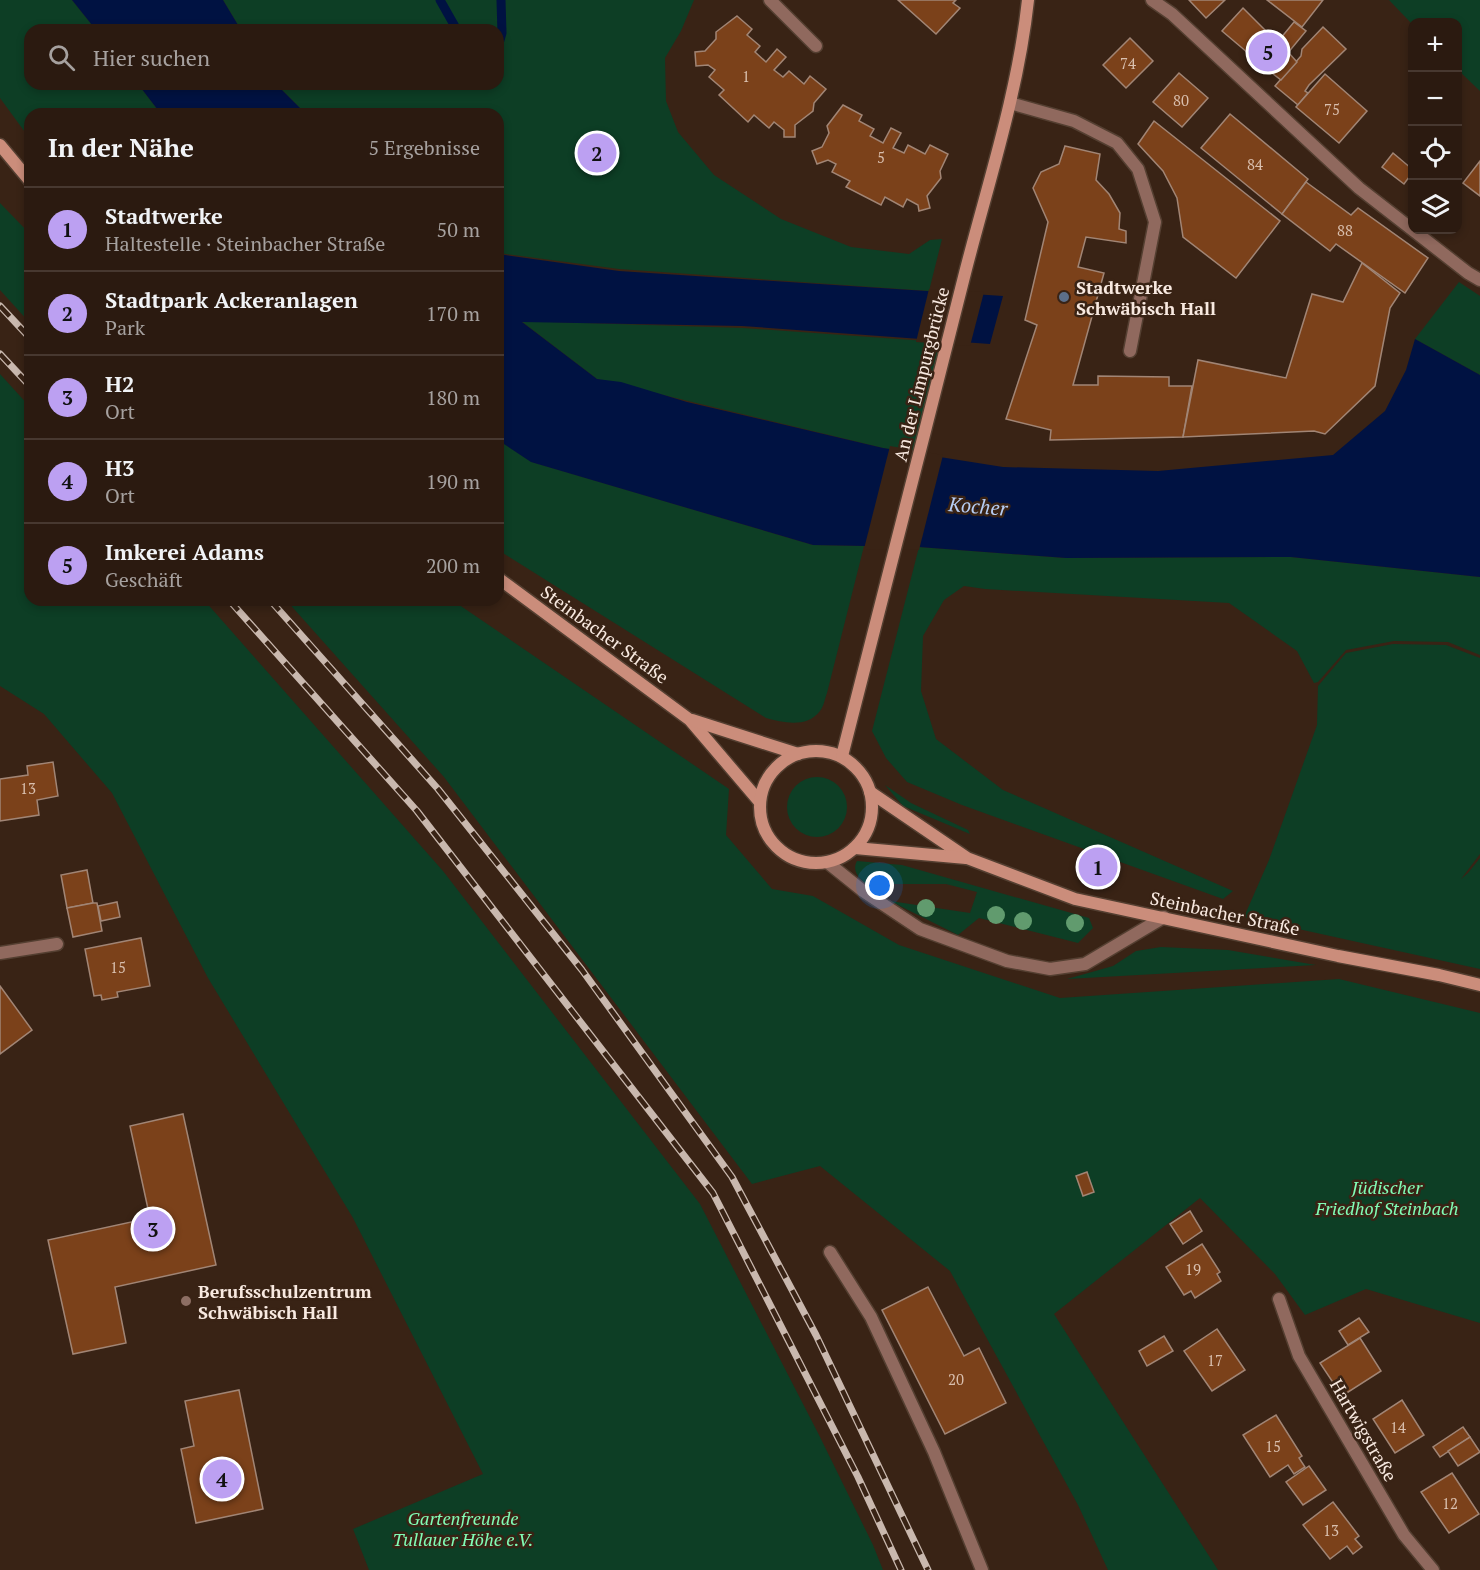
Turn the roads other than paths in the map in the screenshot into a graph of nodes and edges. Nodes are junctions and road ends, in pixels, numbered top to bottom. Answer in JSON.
{"nodes":[{"id":1,"x":770,"y":0,"type":"edge"},
{"id":2,"x":1029,"y":0,"type":"edge"},
{"id":3,"x":1152,"y":0,"type":"edge"},
{"id":4,"x":816,"y":46,"type":"dead end"},
{"id":5,"x":1010,"y":104,"type":"junction"},
{"id":6,"x":0,"y":145,"type":"edge"},
{"id":7,"x":24,"y":174,"type":"edge"},
{"id":8,"x":1480,"y":280,"type":"edge"},
{"id":9,"x":1130,"y":351,"type":"dead end"},
{"id":10,"x":504,"y":582,"type":"edge"},
{"id":11,"x":690,"y":720,"type":"junction"},
{"id":12,"x":798,"y":754,"type":"junction"},
{"id":13,"x":842,"y":756,"type":"junction"},
{"id":14,"x":870,"y":792,"type":"junction"},
{"id":15,"x":759,"y":801,"type":"junction"},
{"id":16,"x":855,"y":848,"type":"junction"},
{"id":17,"x":967,"y":858,"type":"junction"},
{"id":18,"x":827,"y":862,"type":"junction"},
{"id":19,"x":1164,"y":917,"type":"junction"},
{"id":20,"x":57,"y":944,"type":"dead end"},
{"id":21,"x":0,"y":953,"type":"edge"},
{"id":22,"x":1480,"y":986,"type":"edge"},
{"id":23,"x":830,"y":1252,"type":"dead end"},
{"id":24,"x":1279,"y":1299,"type":"dead end"},
{"id":25,"x":982,"y":1570,"type":"edge"},
{"id":26,"x":1433,"y":1570,"type":"edge"}],
"edges":[{"from":1,"to":4,"type":"street"},
{"from":2,"to":5,"type":"main road","name":"An der Limpurgbrücke"},
{"from":3,"to":8,"type":"street"},
{"from":5,"to":9,"type":"street"},
{"from":5,"to":13,"type":"main road","name":"An der Limpurgbrücke"},
{"from":6,"to":7,"type":"main road"},
{"from":10,"to":11,"type":"main road","name":"Steinbacher Straße"},
{"from":11,"to":12,"type":"main road","name":"Steinbacher Straße"},
{"from":11,"to":15,"type":"main road","name":"Steinbacher Straße"},
{"from":12,"to":13,"type":"main road"},
{"from":12,"to":15,"type":"main road"},
{"from":13,"to":14,"type":"main road"},
{"from":14,"to":16,"type":"main road"},
{"from":14,"to":17,"type":"main road","name":"Steinbacher Straße"},
{"from":15,"to":18,"type":"main road"},
{"from":16,"to":17,"type":"main road","name":"Steinbacher Straße"},
{"from":16,"to":18,"type":"main road"},
{"from":17,"to":19,"type":"main road","name":"Steinbacher Straße"},
{"from":18,"to":19,"type":"street"},
{"from":19,"to":22,"type":"main road","name":"Steinbacher Straße"},
{"from":20,"to":21,"type":"street"},
{"from":23,"to":25,"type":"street"},
{"from":24,"to":26,"type":"street","name":"Hartwigstraße"}]}
